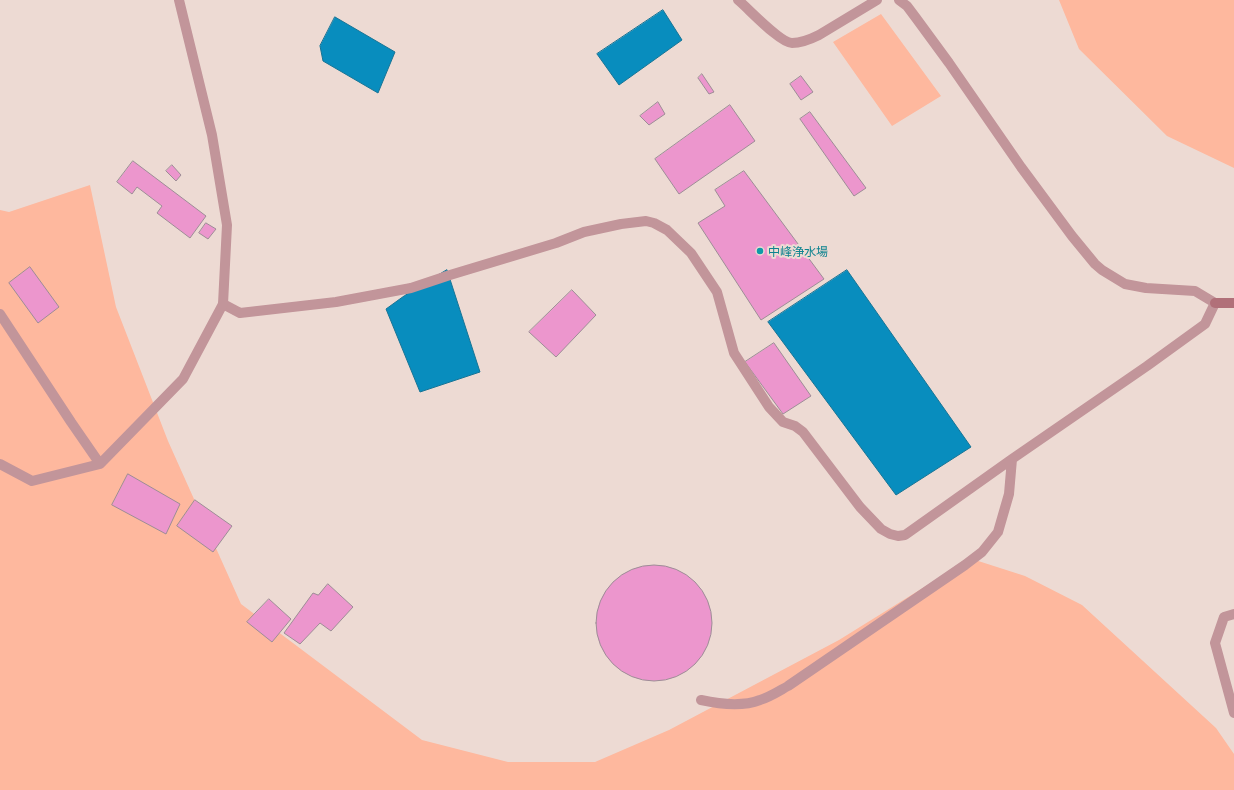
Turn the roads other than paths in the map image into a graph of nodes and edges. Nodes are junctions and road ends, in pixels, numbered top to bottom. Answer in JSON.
{"nodes":[{"id":1,"x":179,"y":0,"type":"edge"},
{"id":2,"x":738,"y":0,"type":"edge"},
{"id":3,"x":877,"y":0,"type":"edge"},
{"id":4,"x":899,"y":0,"type":"edge"},
{"id":5,"x":1234,"y":302,"type":"edge"},
{"id":6,"x":1214,"y":303,"type":"junction"},
{"id":7,"x":222,"y":304,"type":"junction"},
{"id":8,"x":0,"y":314,"type":"edge"},
{"id":9,"x":1012,"y":459,"type":"junction"},
{"id":10,"x":0,"y":464,"type":"edge"},
{"id":11,"x":100,"y":464,"type":"junction"},
{"id":12,"x":1234,"y":614,"type":"edge"},
{"id":13,"x":701,"y":700,"type":"dead end"},
{"id":14,"x":1234,"y":713,"type":"edge"}],
"edges":[{"from":1,"to":7,"type":"street"},
{"from":2,"to":3,"type":"street"},
{"from":4,"to":6,"type":"street"},
{"from":5,"to":6,"type":"street"},
{"from":6,"to":9,"type":"street"},
{"from":7,"to":9,"type":"street"},
{"from":7,"to":11,"type":"street"},
{"from":8,"to":11,"type":"street"},
{"from":9,"to":13,"type":"street"},
{"from":10,"to":11,"type":"street"},
{"from":12,"to":14,"type":"street"}]}
